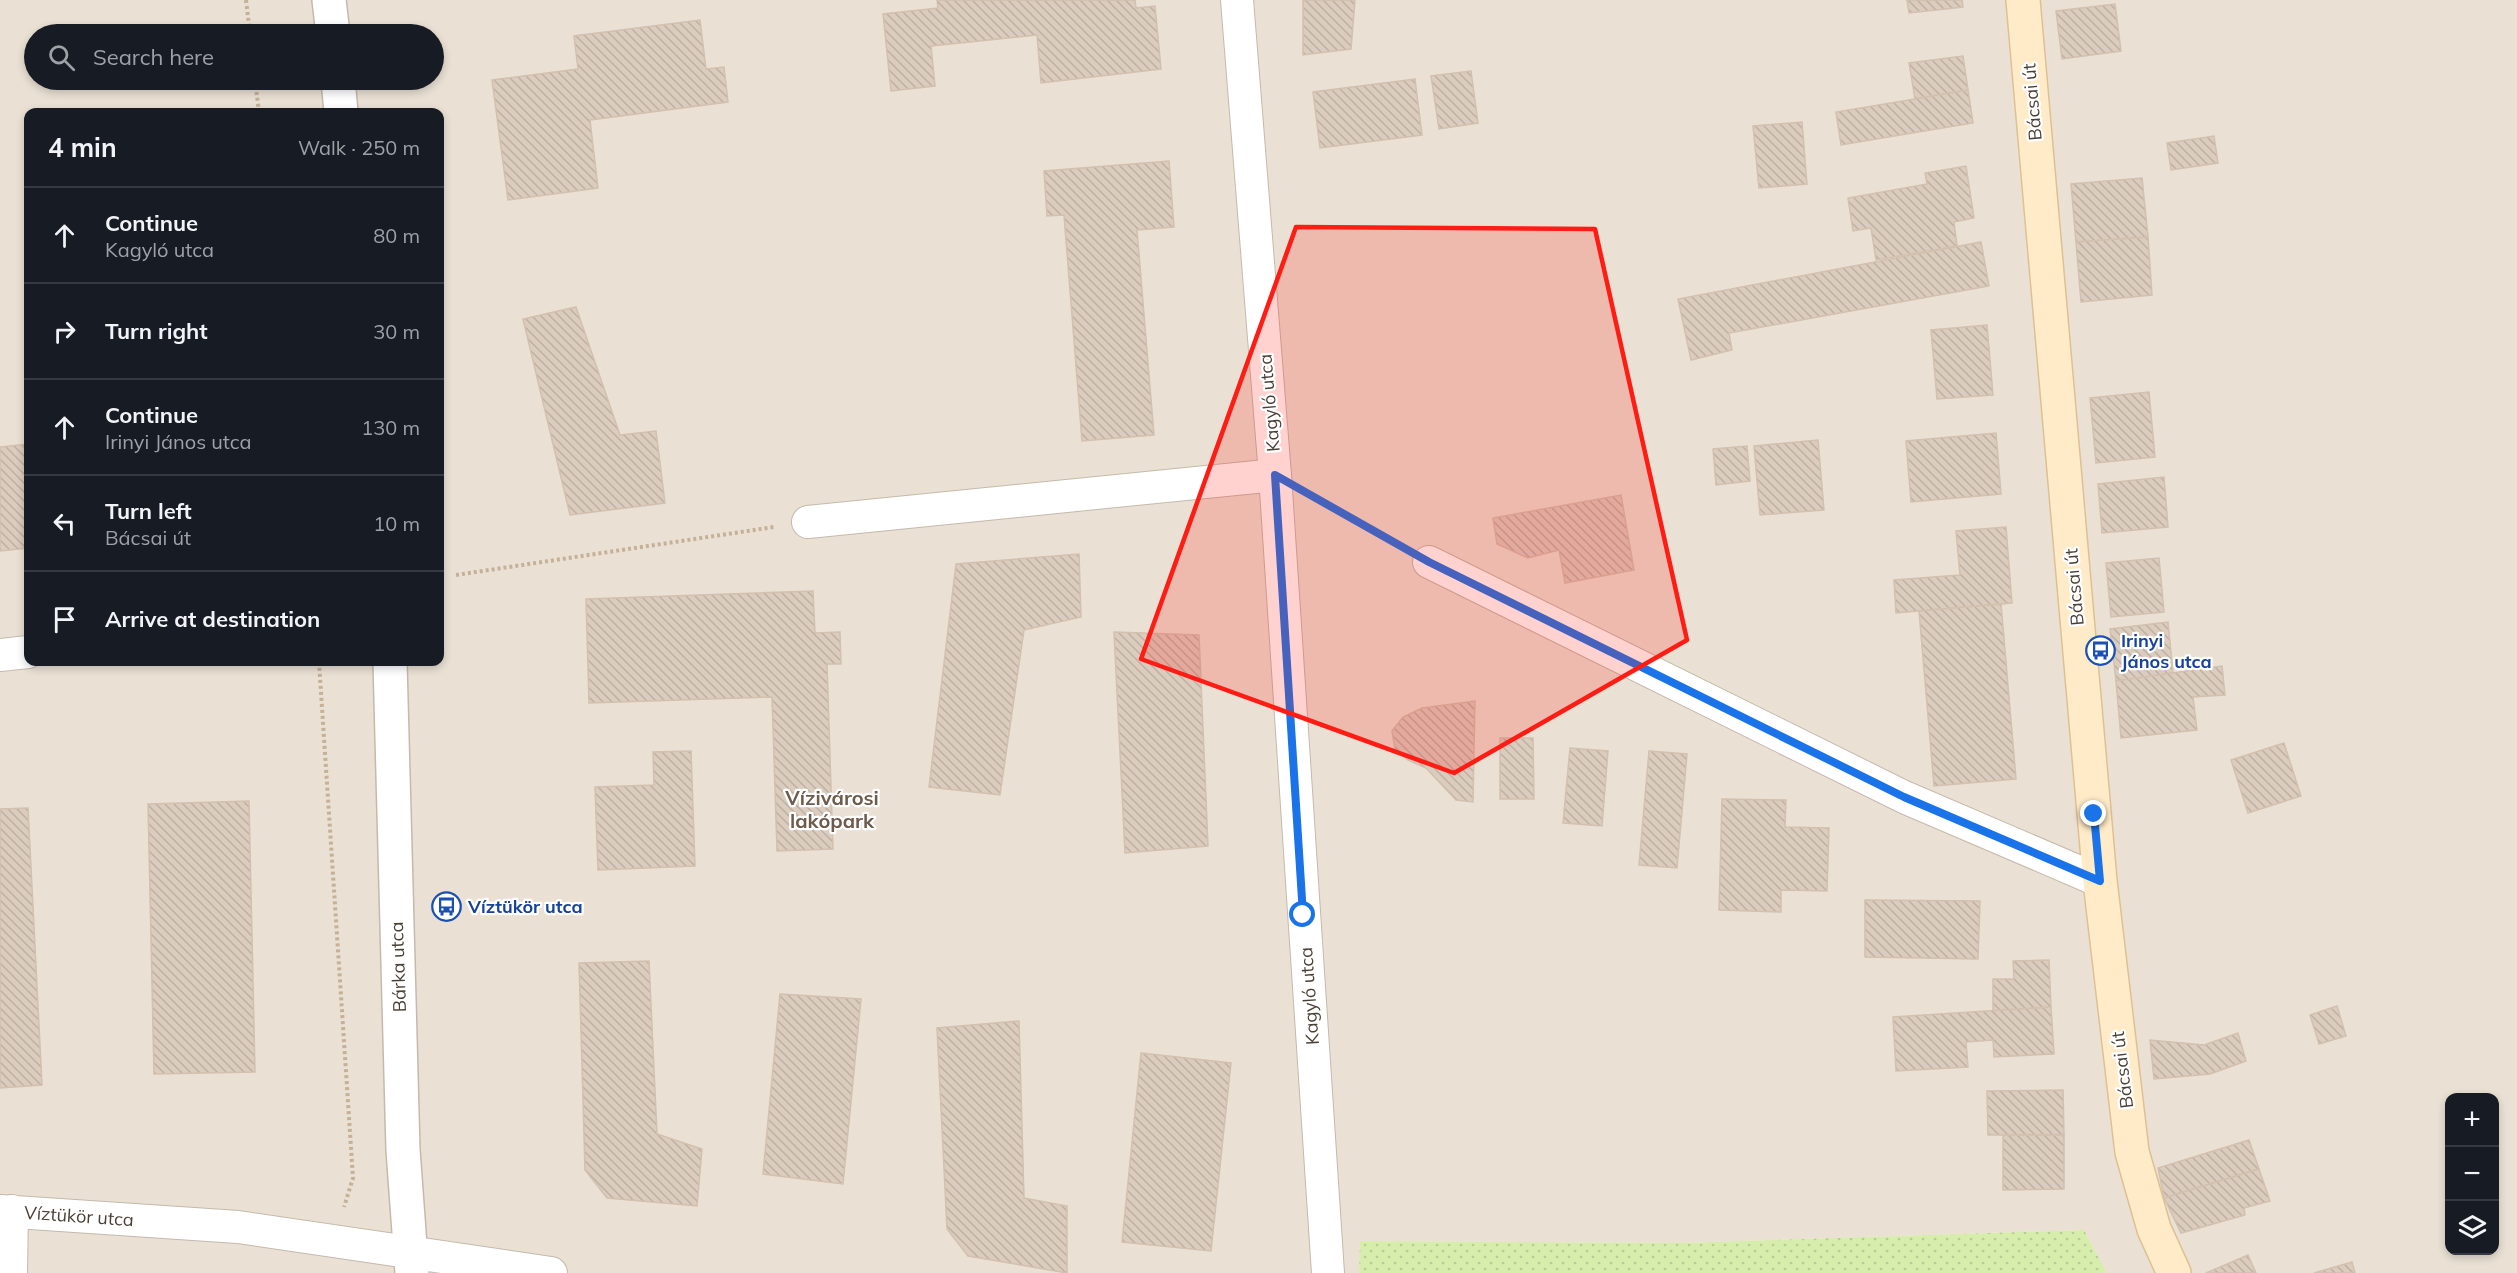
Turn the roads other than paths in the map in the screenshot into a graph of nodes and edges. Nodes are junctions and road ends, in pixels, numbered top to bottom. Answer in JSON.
{"nodes":[{"id":1,"x":329,"y":0,"type":"edge"},
{"id":2,"x":1237,"y":0,"type":"edge"},
{"id":3,"x":2023,"y":0,"type":"edge"},
{"id":4,"x":332,"y":24,"type":"edge"},
{"id":5,"x":339,"y":90,"type":"edge"},
{"id":6,"x":341,"y":108,"type":"edge"},
{"id":7,"x":1275,"y":475,"type":"junction"},
{"id":8,"x":808,"y":522,"type":"road end"},
{"id":9,"x":1429,"y":562,"type":"road end"},
{"id":10,"x":24,"y":652,"type":"edge"},
{"id":11,"x":0,"y":655,"type":"edge"},
{"id":12,"x":390,"y":666,"type":"edge"},
{"id":13,"x":2100,"y":881,"type":"junction"},
{"id":14,"x":6,"y":1211,"type":"edge"},
{"id":15,"x":411,"y":1264,"type":"edge"},
{"id":16,"x":11,"y":1273,"type":"edge"},
{"id":17,"x":551,"y":1273,"type":"edge"},
{"id":18,"x":1328,"y":1273,"type":"edge"},
{"id":19,"x":2174,"y":1273,"type":"edge"}],
"edges":[{"from":1,"to":4,"type":"street"},
{"from":2,"to":7,"type":"street","name":"Kagyló utca"},
{"from":3,"to":13,"type":"main road","name":"Bácsai út"},
{"from":5,"to":6,"type":"street"},
{"from":7,"to":8,"type":"street"},
{"from":7,"to":18,"type":"street","name":"Kagyló utca"},
{"from":9,"to":13,"type":"street"},
{"from":10,"to":11,"type":"street"},
{"from":12,"to":15,"type":"street","name":"Bárka utca"},
{"from":13,"to":19,"type":"main road","name":"Bácsai út"},
{"from":14,"to":15,"type":"street","name":"Víztükör utca"},
{"from":14,"to":16,"type":"street"},
{"from":15,"to":17,"type":"street","name":"Víztükör utca"}]}
